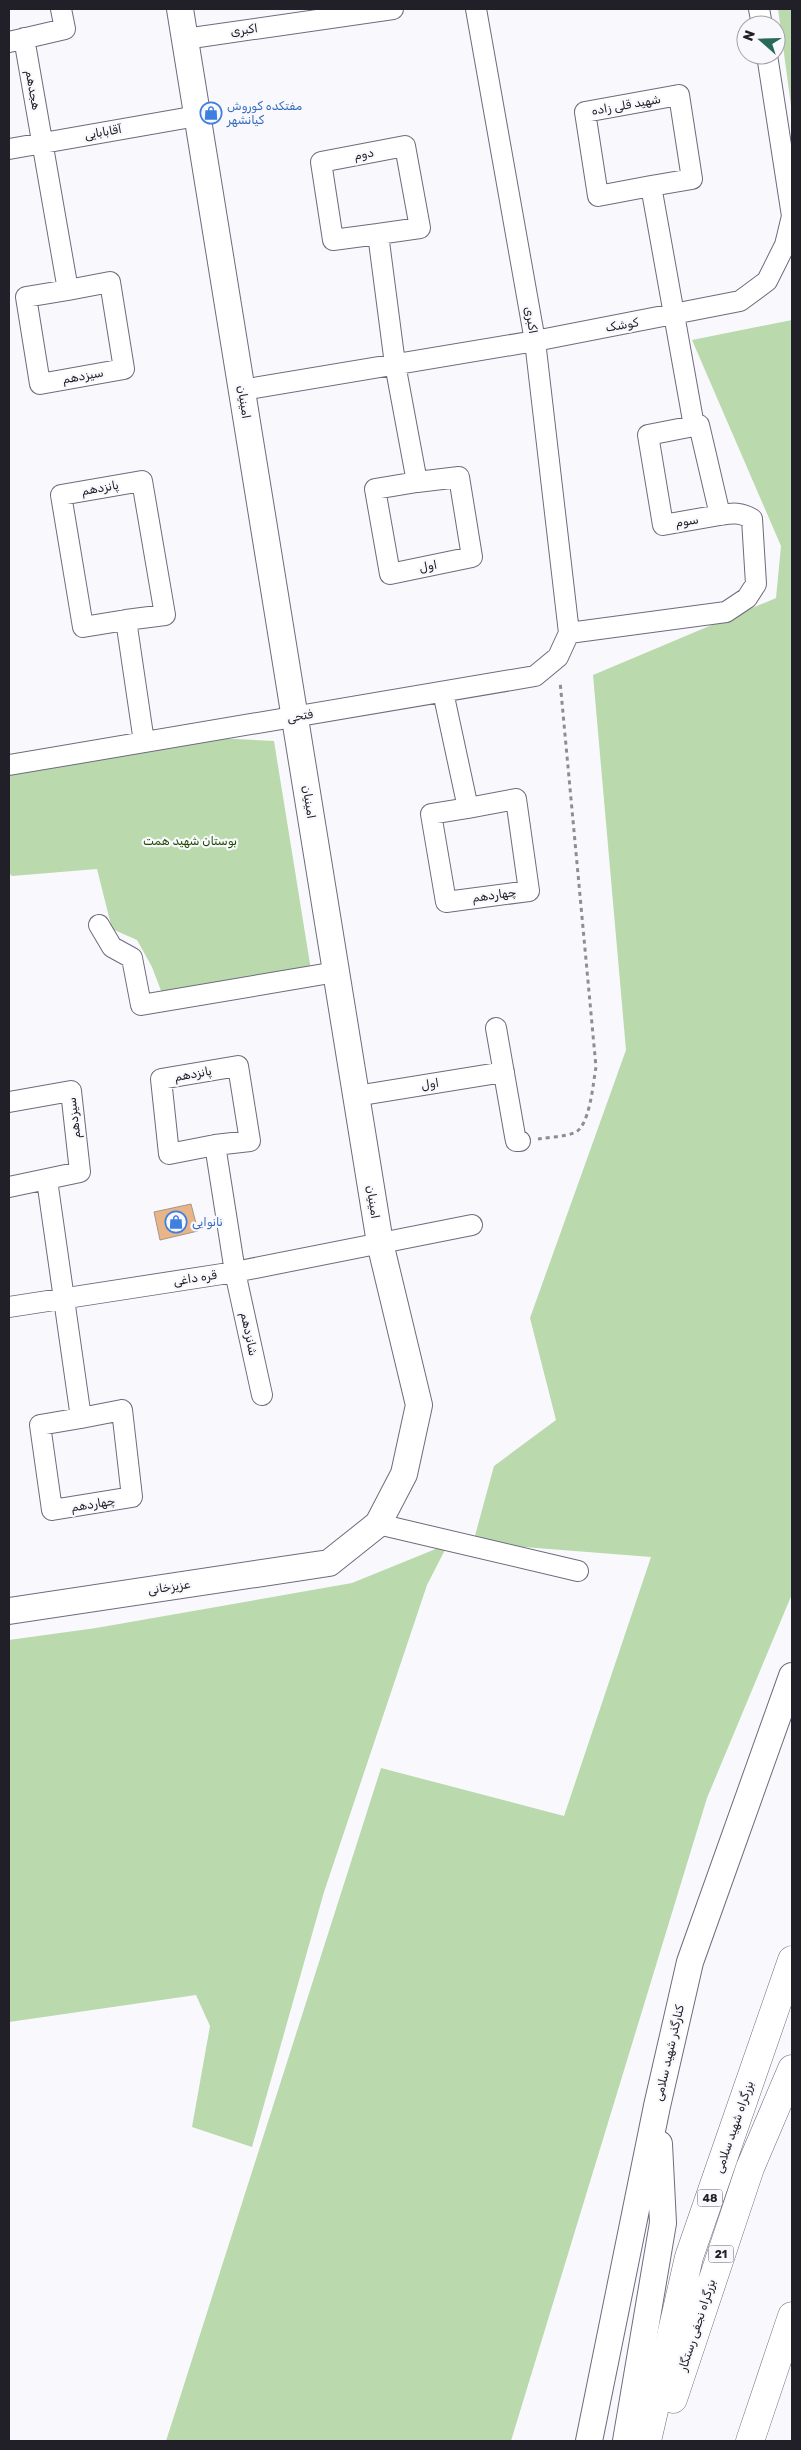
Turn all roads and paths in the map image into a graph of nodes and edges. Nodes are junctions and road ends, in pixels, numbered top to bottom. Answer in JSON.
{"nodes":[{"id":1,"x":61,"y":9,"type":"edge"},
{"id":2,"x":180,"y":9,"type":"edge"},
{"id":3,"x":393,"y":9,"type":"edge"},
{"id":4,"x":476,"y":9,"type":"edge"},
{"id":5,"x":306,"y":15,"type":"edge"},
{"id":6,"x":185,"y":39,"type":"junction"},
{"id":7,"x":16,"y":40,"type":"edge"},
{"id":8,"x":769,"y":65,"type":"edge"},
{"id":9,"x":197,"y":116,"type":"junction"},
{"id":10,"x":42,"y":143,"type":"junction"},
{"id":11,"x":9,"y":149,"type":"edge"},
{"id":12,"x":651,"y":186,"type":"junction"},
{"id":13,"x":378,"y":234,"type":"junction"},
{"id":14,"x":68,"y":290,"type":"junction"},
{"id":15,"x":675,"y":315,"type":"junction"},
{"id":16,"x":534,"y":341,"type":"junction"},
{"id":17,"x":395,"y":364,"type":"junction"},
{"id":18,"x":242,"y":390,"type":"junction"},
{"id":19,"x":694,"y":426,"type":"junction"},
{"id":20,"x":417,"y":482,"type":"junction"},
{"id":21,"x":720,"y":515,"type":"junction"},
{"id":22,"x":126,"y":620,"type":"junction"},
{"id":23,"x":569,"y":633,"type":"junction"},
{"id":24,"x":558,"y":657,"type":"junction"},
{"id":25,"x":443,"y":692,"type":"junction"},
{"id":26,"x":296,"y":717,"type":"junction"},
{"id":27,"x":144,"y":742,"type":"junction"},
{"id":28,"x":9,"y":765,"type":"edge"},
{"id":29,"x":468,"y":808,"type":"junction"},
{"id":30,"x":99,"y":926,"type":"dead end"},
{"id":31,"x":336,"y":972,"type":"junction"},
{"id":32,"x":496,"y":1028,"type":"dead end"},
{"id":33,"x":504,"y":1072,"type":"junction"},
{"id":34,"x":356,"y":1096,"type":"junction"},
{"id":35,"x":9,"y":1102,"type":"edge"},
{"id":36,"x":520,"y":1141,"type":"joint"},
{"id":37,"x":215,"y":1145,"type":"junction"},
{"id":38,"x":46,"y":1180,"type":"junction"},
{"id":39,"x":9,"y":1186,"type":"edge"},
{"id":40,"x":472,"y":1225,"type":"dead end"},
{"id":41,"x":380,"y":1243,"type":"junction"},
{"id":42,"x":235,"y":1272,"type":"junction"},
{"id":43,"x":64,"y":1298,"type":"junction"},
{"id":44,"x":9,"y":1307,"type":"edge"},
{"id":45,"x":262,"y":1395,"type":"dead end"},
{"id":46,"x":81,"y":1418,"type":"junction"},
{"id":47,"x":378,"y":1524,"type":"junction"},
{"id":48,"x":329,"y":1563,"type":"joint"},
{"id":49,"x":578,"y":1571,"type":"dead end"},
{"id":50,"x":9,"y":1611,"type":"edge"},
{"id":51,"x":792,"y":1676,"type":"edge"},
{"id":52,"x":792,"y":1960,"type":"edge"},
{"id":53,"x":792,"y":2069,"type":"edge"},
{"id":54,"x":656,"y":2106,"type":"junction"},
{"id":55,"x":789,"y":2327,"type":"edge"},
{"id":56,"x":589,"y":2441,"type":"edge"},
{"id":57,"x":626,"y":2441,"type":"edge"},
{"id":58,"x":647,"y":2441,"type":"edge"},
{"id":59,"x":659,"y":2441,"type":"edge"},
{"id":60,"x":750,"y":2441,"type":"edge"}],
"edges":[{"from":1,"to":7,"type":"street","name":"هجدهم"},
{"from":2,"to":6,"type":"main road","name":"امینیان"},
{"from":3,"to":5,"type":"street","name":"اکبری"},
{"from":4,"to":16,"type":"street","name":"اکبری"},
{"from":5,"to":6,"type":"street","name":"اکبری"},
{"from":6,"to":9,"type":"main road","name":"امینیان"},
{"from":7,"to":10,"type":"street","name":"هجدهم"},
{"from":8,"to":15,"type":"street","name":"کوشک"},
{"from":9,"to":10,"type":"street","name":"آقابابایی"},
{"from":9,"to":18,"type":"main road","name":"امینیان"},
{"from":10,"to":11,"type":"street","name":"آقابابایی"},
{"from":10,"to":14,"type":"street"},
{"from":12,"to":12,"type":"street","name":"شهید قلی زاده"},
{"from":12,"to":15,"type":"street"},
{"from":13,"to":13,"type":"street","name":"دوم"},
{"from":13,"to":17,"type":"street"},
{"from":14,"to":14,"type":"street","name":"سیزدهم"},
{"from":15,"to":16,"type":"street","name":"کوشک"},
{"from":15,"to":19,"type":"street"},
{"from":16,"to":17,"type":"street","name":"کوشک"},
{"from":16,"to":23,"type":"street","name":"اکبری"},
{"from":17,"to":18,"type":"street","name":"کوشک"},
{"from":17,"to":20,"type":"street"},
{"from":18,"to":26,"type":"main road","name":"امینیان"},
{"from":19,"to":21,"type":"street"},
{"from":19,"to":21,"type":"street","name":"سوم"},
{"from":20,"to":20,"type":"street","name":"اول"},
{"from":21,"to":23,"type":"street"},
{"from":22,"to":22,"type":"street","name":"پانزدهم"},
{"from":22,"to":27,"type":"street"},
{"from":23,"to":24,"type":"street","name":"فتحی"},
{"from":24,"to":25,"type":"street","name":"فتحی"},
{"from":24,"to":36,"type":"path"},
{"from":25,"to":26,"type":"street","name":"فتحی"},
{"from":25,"to":29,"type":"street"},
{"from":26,"to":27,"type":"street","name":"فتحی"},
{"from":26,"to":31,"type":"main road","name":"امینیان"},
{"from":27,"to":28,"type":"street","name":"فتحی"},
{"from":29,"to":29,"type":"street","name":"چهاردهم"},
{"from":30,"to":31,"type":"street"},
{"from":31,"to":34,"type":"main road","name":"امینیان"},
{"from":32,"to":33,"type":"street"},
{"from":33,"to":34,"type":"street","name":"اول"},
{"from":33,"to":36,"type":"street"},
{"from":34,"to":41,"type":"main road","name":"امینیان"},
{"from":35,"to":38,"type":"street","name":"سیزدهم"},
{"from":37,"to":37,"type":"street","name":"پانزدهم"},
{"from":37,"to":42,"type":"street"},
{"from":38,"to":39,"type":"street","name":"سیزدهم"},
{"from":38,"to":43,"type":"street"},
{"from":40,"to":41,"type":"street","name":"قره داغی"},
{"from":41,"to":42,"type":"street","name":"قره داغی"},
{"from":41,"to":47,"type":"main road","name":"امینیان"},
{"from":42,"to":43,"type":"street","name":"قره داغی"},
{"from":42,"to":45,"type":"street","name":"شانزدهم"},
{"from":43,"to":44,"type":"street","name":"قره داغی"},
{"from":43,"to":46,"type":"street"},
{"from":46,"to":46,"type":"street","name":"چهاردهم"},
{"from":47,"to":48,"type":"main road","name":"امینیان"},
{"from":47,"to":49,"type":"street"},
{"from":48,"to":50,"type":"main road","name":"عزیزخانی"},
{"from":51,"to":54,"type":"main road","name":"کنارگذر شهید سلامی"},
{"from":52,"to":58,"type":"highway","name":"بزرگراه شهید سلامی","number":"48"},
{"from":53,"to":59,"type":"highway","name":"بزرگراه نجفی رستگار","number":"21"},
{"from":54,"to":56,"type":"main road","name":"کنارگذر شهید سلامی"},
{"from":54,"to":57,"type":"main road"},
{"from":55,"to":60,"type":"highway"}]}
